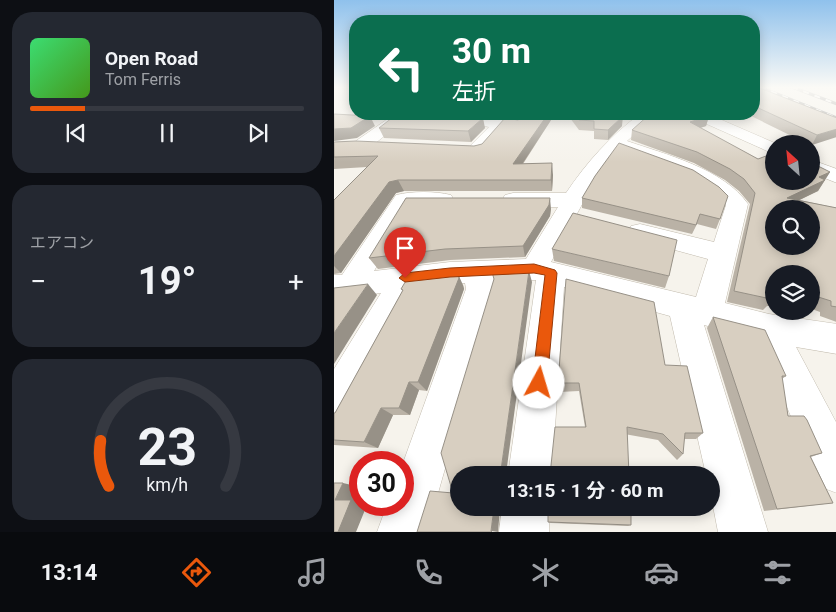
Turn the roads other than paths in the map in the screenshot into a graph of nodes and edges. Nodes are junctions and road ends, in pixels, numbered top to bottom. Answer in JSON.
{"nodes":[{"id":1,"x":396,"y":120,"type":"edge"},
{"id":2,"x":478,"y":120,"type":"edge"},
{"id":3,"x":632,"y":120,"type":"edge"},
{"id":4,"x":709,"y":120,"type":"edge"},
{"id":5,"x":615,"y":143,"type":"junction"},
{"id":6,"x":362,"y":145,"type":"junction"},
{"id":7,"x":765,"y":145,"type":"edge"},
{"id":8,"x":344,"y":146,"type":"edge"},
{"id":9,"x":391,"y":146,"type":"edge"},
{"id":10,"x":458,"y":150,"type":"edge"},
{"id":11,"x":820,"y":170,"type":"edge"},
{"id":12,"x":836,"y":177,"type":"edge"},
{"id":13,"x":461,"y":200,"type":"edge"},
{"id":14,"x":489,"y":200,"type":"edge"},
{"id":15,"x":575,"y":210,"type":"junction"},
{"id":16,"x":622,"y":227,"type":"edge"},
{"id":17,"x":723,"y":254,"type":"junction"},
{"id":18,"x":542,"y":271,"type":"junction"},
{"id":19,"x":476,"y":272,"type":"junction"},
{"id":20,"x":405,"y":278,"type":"junction"},
{"id":21,"x":343,"y":286,"type":"edge"},
{"id":22,"x":695,"y":309,"type":"junction"},
{"id":23,"x":769,"y":328,"type":"junction"},
{"id":24,"x":836,"y":339,"type":"edge"},
{"id":25,"x":334,"y":406,"type":"edge"},
{"id":26,"x":531,"y":466,"type":"edge"},
{"id":27,"x":836,"y":471,"type":"edge"},
{"id":28,"x":525,"y":516,"type":"edge"},
{"id":29,"x":402,"y":532,"type":"edge"},
{"id":30,"x":524,"y":532,"type":"edge"},
{"id":31,"x":743,"y":532,"type":"edge"}],
"edges":[{"from":1,"to":6,"type":"street"},
{"from":2,"to":10,"type":"street"},
{"from":3,"to":5,"type":"street"},
{"from":4,"to":7,"type":"street"},
{"from":5,"to":15,"type":"street"},
{"from":5,"to":17,"type":"street"},
{"from":6,"to":8,"type":"street"},
{"from":6,"to":9,"type":"street"},
{"from":11,"to":12,"type":"street"},
{"from":13,"to":21,"type":"street"},
{"from":14,"to":15,"type":"street"},
{"from":15,"to":18,"type":"street"},
{"from":16,"to":17,"type":"street"},
{"from":17,"to":22,"type":"street"},
{"from":18,"to":19,"type":"street"},
{"from":18,"to":22,"type":"street"},
{"from":18,"to":26,"type":"street"},
{"from":19,"to":20,"type":"street"},
{"from":19,"to":29,"type":"street"},
{"from":20,"to":21,"type":"street"},
{"from":20,"to":25,"type":"street"},
{"from":22,"to":23,"type":"street"},
{"from":22,"to":31,"type":"street"},
{"from":23,"to":24,"type":"street"},
{"from":23,"to":27,"type":"street"},
{"from":28,"to":30,"type":"street"}]}
